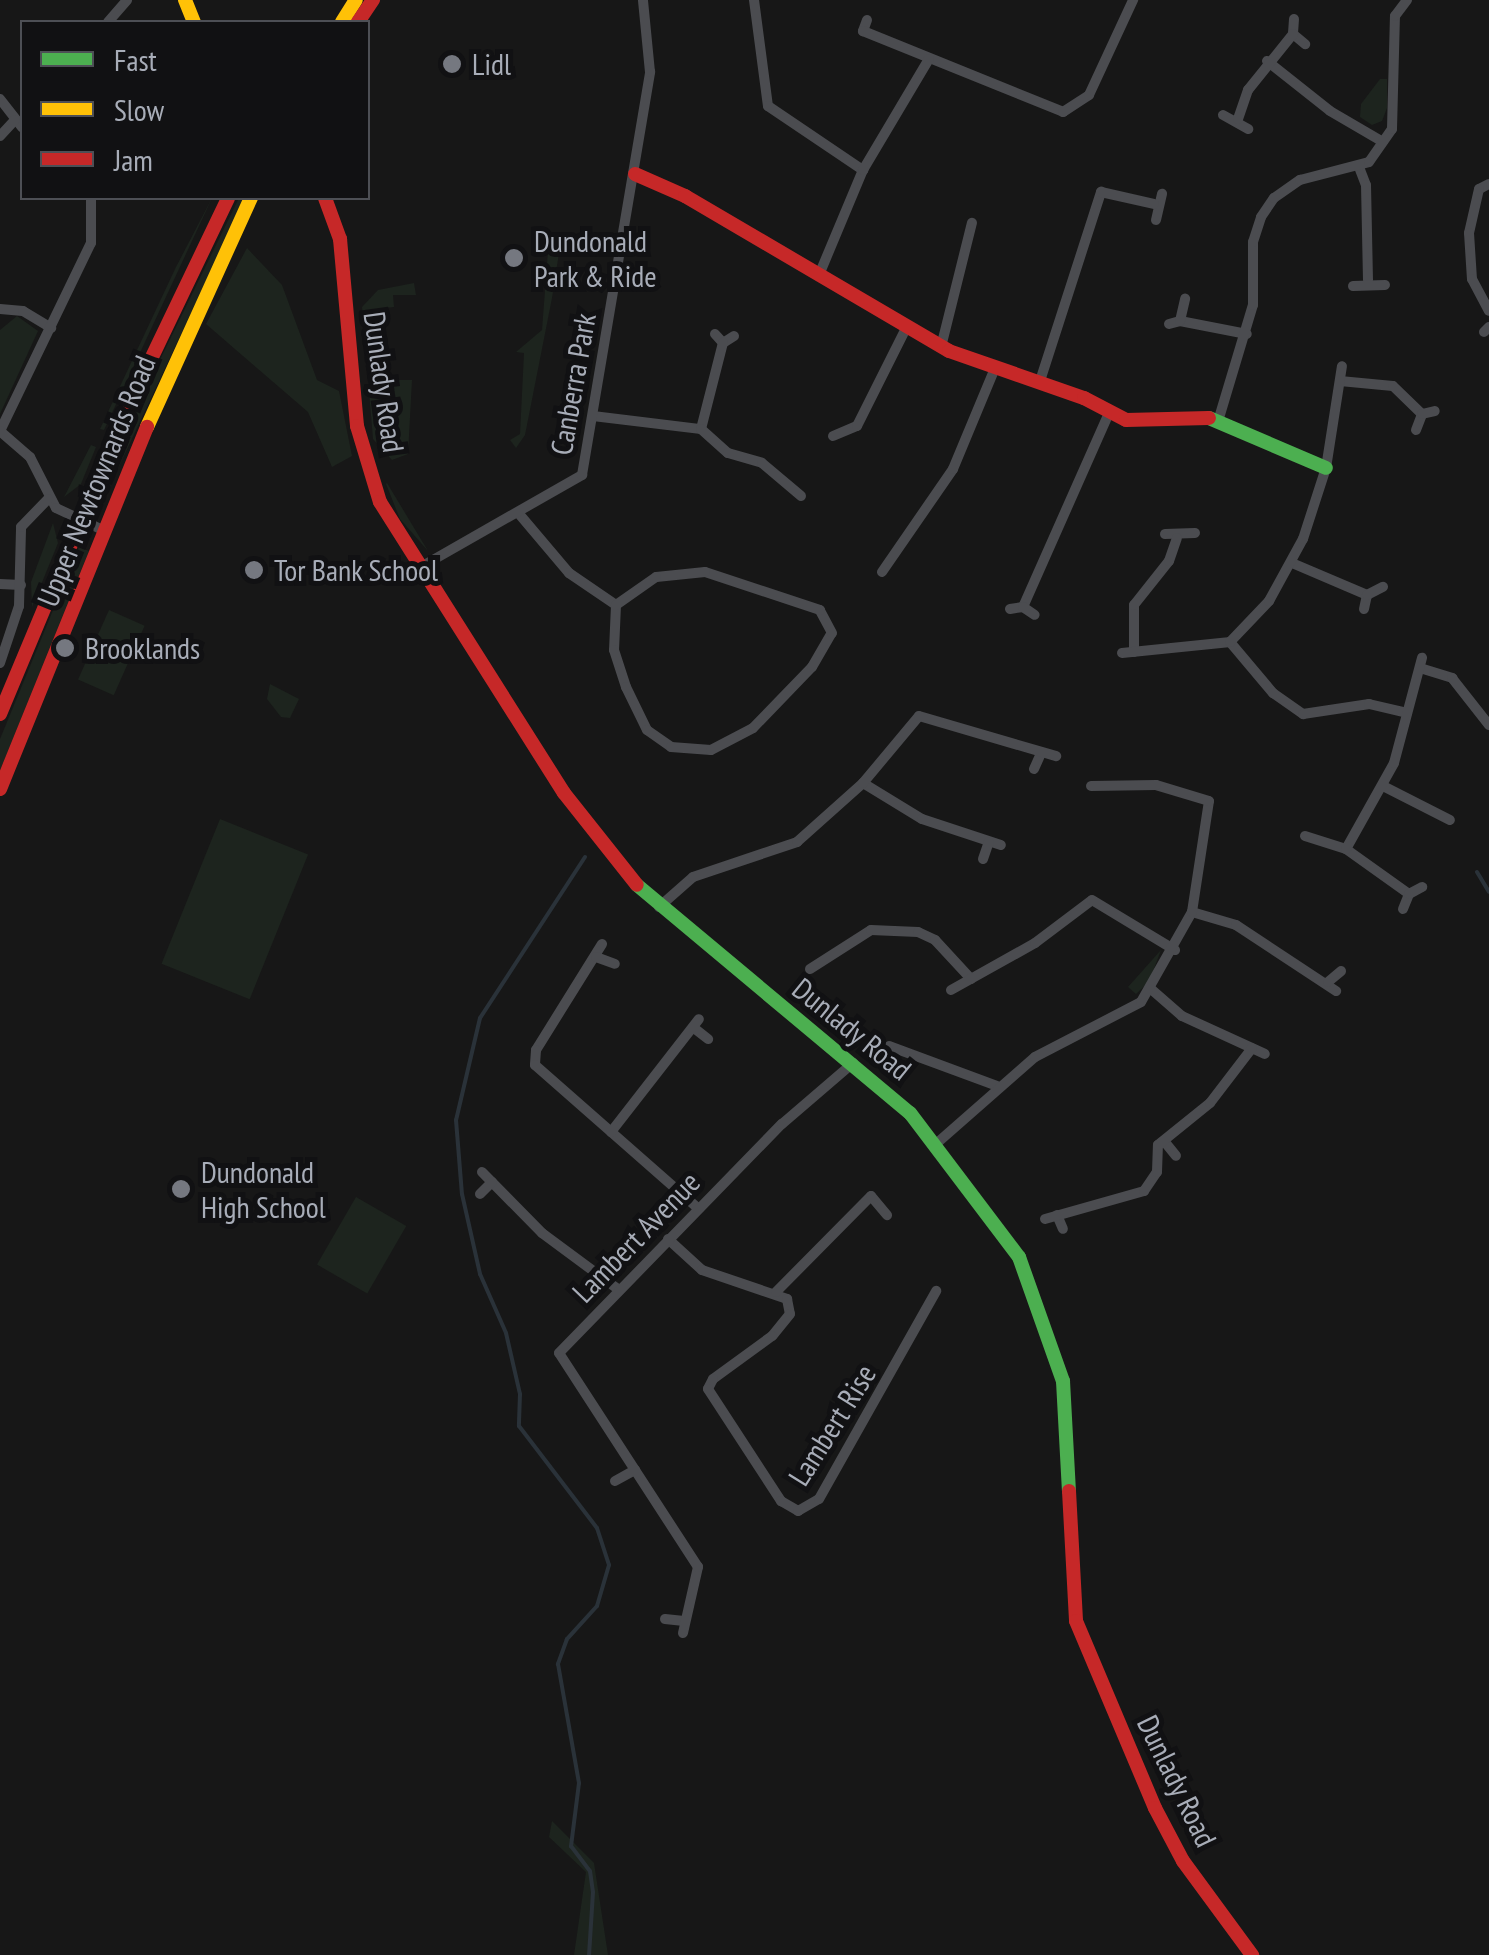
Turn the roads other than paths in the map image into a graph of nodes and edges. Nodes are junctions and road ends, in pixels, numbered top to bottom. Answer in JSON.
{"nodes":[{"id":1,"x":127,"y":0,"type":"edge"},
{"id":2,"x":643,"y":0,"type":"edge"},
{"id":3,"x":754,"y":0,"type":"edge"},
{"id":4,"x":1133,"y":0,"type":"edge"},
{"id":5,"x":1407,"y":0,"type":"edge"},
{"id":6,"x":1294,"y":19,"type":"dead end"},
{"id":7,"x":110,"y":20,"type":"edge"},
{"id":8,"x":867,"y":20,"type":"dead end"},
{"id":9,"x":1293,"y":34,"type":"junction"},
{"id":10,"x":1305,"y":44,"type":"dead end"},
{"id":11,"x":929,"y":59,"type":"junction"},
{"id":12,"x":1268,"y":61,"type":"junction"},
{"id":13,"x":0,"y":99,"type":"edge"},
{"id":14,"x":1223,"y":115,"type":"dead end"},
{"id":15,"x":1238,"y":119,"type":"junction"},
{"id":16,"x":19,"y":123,"type":"edge"},
{"id":17,"x":1248,"y":130,"type":"dead end"},
{"id":18,"x":0,"y":136,"type":"edge"},
{"id":19,"x":1383,"y":142,"type":"junction"},
{"id":20,"x":1359,"y":168,"type":"junction"},
{"id":21,"x":863,"y":170,"type":"junction"},
{"id":22,"x":635,"y":174,"type":"junction"},
{"id":23,"x":1489,"y":184,"type":"edge"},
{"id":24,"x":1162,"y":194,"type":"dead end"},
{"id":25,"x":91,"y":200,"type":"edge"},
{"id":26,"x":227,"y":200,"type":"edge"},
{"id":27,"x":249,"y":200,"type":"edge"},
{"id":28,"x":326,"y":200,"type":"edge"},
{"id":29,"x":1154,"y":204,"type":"junction"},
{"id":30,"x":1156,"y":220,"type":"dead end"},
{"id":31,"x":972,"y":223,"type":"dead end"},
{"id":32,"x":819,"y":275,"type":"junction"},
{"id":33,"x":1368,"y":280,"type":"junction"},
{"id":34,"x":1386,"y":285,"type":"dead end"},
{"id":35,"x":1354,"y":286,"type":"dead end"},
{"id":36,"x":1185,"y":299,"type":"dead end"},
{"id":37,"x":0,"y":309,"type":"edge"},
{"id":38,"x":1489,"y":311,"type":"edge"},
{"id":39,"x":51,"y":328,"type":"junction"},
{"id":40,"x":906,"y":328,"type":"junction"},
{"id":41,"x":1246,"y":334,"type":"junction"},
{"id":42,"x":734,"y":336,"type":"dead end"},
{"id":43,"x":941,"y":347,"type":"junction"},
{"id":44,"x":1342,"y":366,"type":"dead end"},
{"id":45,"x":995,"y":368,"type":"junction"},
{"id":46,"x":1340,"y":381,"type":"junction"},
{"id":47,"x":1040,"y":382,"type":"junction"},
{"id":48,"x":1435,"y":411,"type":"dead end"},
{"id":49,"x":1109,"y":413,"type":"junction"},
{"id":50,"x":1422,"y":414,"type":"junction"},
{"id":51,"x":594,"y":416,"type":"junction"},
{"id":52,"x":1219,"y":418,"type":"junction"},
{"id":53,"x":700,"y":430,"type":"junction"},
{"id":54,"x":1416,"y":430,"type":"dead end"},
{"id":55,"x":0,"y":432,"type":"edge"},
{"id":56,"x":833,"y":436,"type":"dead end"},
{"id":57,"x":1326,"y":468,"type":"junction"},
{"id":58,"x":800,"y":496,"type":"dead end"},
{"id":59,"x":48,"y":500,"type":"junction"},
{"id":60,"x":520,"y":516,"type":"junction"},
{"id":61,"x":82,"y":522,"type":"junction"},
{"id":62,"x":106,"y":530,"type":"junction"},
{"id":63,"x":1195,"y":532,"type":"dead end"},
{"id":64,"x":1292,"y":563,"type":"junction"},
{"id":65,"x":418,"y":569,"type":"junction"},
{"id":66,"x":882,"y":572,"type":"dead end"},
{"id":67,"x":0,"y":584,"type":"edge"},
{"id":68,"x":20,"y":585,"type":"junction"},
{"id":69,"x":1383,"y":587,"type":"dead end"},
{"id":70,"x":1367,"y":595,"type":"junction"},
{"id":71,"x":616,"y":605,"type":"junction"},
{"id":72,"x":1023,"y":606,"type":"junction"},
{"id":73,"x":1364,"y":608,"type":"dead end"},
{"id":74,"x":1010,"y":609,"type":"dead end"},
{"id":75,"x":1035,"y":615,"type":"dead end"},
{"id":76,"x":1230,"y":642,"type":"junction"},
{"id":77,"x":0,"y":663,"type":"edge"},
{"id":78,"x":1407,"y":713,"type":"junction"},
{"id":79,"x":0,"y":714,"type":"edge"},
{"id":80,"x":1489,"y":725,"type":"edge"},
{"id":81,"x":1041,"y":753,"type":"junction"},
{"id":82,"x":1056,"y":756,"type":"dead end"},
{"id":83,"x":1034,"y":769,"type":"dead end"},
{"id":84,"x":863,"y":782,"type":"junction"},
{"id":85,"x":1091,"y":786,"type":"dead end"},
{"id":86,"x":1383,"y":786,"type":"junction"},
{"id":87,"x":0,"y":788,"type":"edge"},
{"id":88,"x":1450,"y":820,"type":"dead end"},
{"id":89,"x":1305,"y":836,"type":"dead end"},
{"id":90,"x":1346,"y":850,"type":"junction"},
{"id":91,"x":983,"y":859,"type":"dead end"},
{"id":92,"x":1422,"y":887,"type":"dead end"},
{"id":93,"x":1409,"y":894,"type":"junction"},
{"id":94,"x":659,"y":907,"type":"junction"},
{"id":95,"x":1403,"y":909,"type":"dead end"},
{"id":96,"x":1192,"y":912,"type":"junction"},
{"id":97,"x":602,"y":944,"type":"dead end"},
{"id":98,"x":1174,"y":950,"type":"junction"},
{"id":99,"x":596,"y":956,"type":"junction"},
{"id":100,"x":615,"y":964,"type":"dead end"},
{"id":101,"x":810,"y":969,"type":"dead end"},
{"id":102,"x":1341,"y":971,"type":"dead end"},
{"id":103,"x":971,"y":978,"type":"junction"},
{"id":104,"x":952,"y":990,"type":"dead end"},
{"id":105,"x":1150,"y":990,"type":"junction"},
{"id":106,"x":708,"y":1039,"type":"dead end"},
{"id":107,"x":889,"y":1046,"type":"dead end"},
{"id":108,"x":1252,"y":1048,"type":"junction"},
{"id":109,"x":1265,"y":1054,"type":"dead end"},
{"id":110,"x":853,"y":1064,"type":"junction"},
{"id":111,"x":997,"y":1086,"type":"junction"},
{"id":112,"x":611,"y":1132,"type":"junction"},
{"id":113,"x":1164,"y":1140,"type":"junction"},
{"id":114,"x":937,"y":1143,"type":"junction"},
{"id":115,"x":1176,"y":1156,"type":"dead end"},
{"id":116,"x":482,"y":1172,"type":"dead end"},
{"id":117,"x":492,"y":1182,"type":"junction"},
{"id":118,"x":480,"y":1194,"type":"dead end"},
{"id":119,"x":698,"y":1208,"type":"junction"},
{"id":120,"x":887,"y":1215,"type":"dead end"},
{"id":121,"x":1057,"y":1215,"type":"junction"},
{"id":122,"x":1045,"y":1219,"type":"dead end"},
{"id":123,"x":1063,"y":1229,"type":"dead end"},
{"id":124,"x":668,"y":1239,"type":"junction"},
{"id":125,"x":618,"y":1290,"type":"junction"},
{"id":126,"x":936,"y":1291,"type":"dead end"},
{"id":127,"x":776,"y":1292,"type":"junction"},
{"id":128,"x":931,"y":1307,"type":"junction"},
{"id":129,"x":944,"y":1311,"type":"dead end"},
{"id":130,"x":635,"y":1470,"type":"junction"},
{"id":131,"x":615,"y":1481,"type":"dead end"},
{"id":132,"x":666,"y":1620,"type":"dead end"},
{"id":133,"x":1252,"y":1955,"type":"edge"}],
"edges":[{"from":1,"to":7,"type":"street"},
{"from":2,"to":22,"type":"street","name":"Canberra Park"},
{"from":3,"to":21,"type":"street"},
{"from":4,"to":11,"type":"street"},
{"from":5,"to":19,"type":"street"},
{"from":6,"to":9,"type":"street"},
{"from":8,"to":11,"type":"street"},
{"from":9,"to":10,"type":"street"},
{"from":9,"to":12,"type":"street"},
{"from":11,"to":21,"type":"street"},
{"from":12,"to":15,"type":"street"},
{"from":12,"to":19,"type":"street"},
{"from":13,"to":16,"type":"street"},
{"from":14,"to":15,"type":"street"},
{"from":15,"to":17,"type":"street"},
{"from":16,"to":18,"type":"street"},
{"from":19,"to":20,"type":"street"},
{"from":20,"to":33,"type":"street"},
{"from":20,"to":41,"type":"street"},
{"from":21,"to":32,"type":"street"},
{"from":22,"to":32,"type":"main road"},
{"from":22,"to":51,"type":"street","name":"Canberra Park"},
{"from":23,"to":38,"type":"street"},
{"from":24,"to":29,"type":"street"},
{"from":25,"to":39,"type":"street"},
{"from":26,"to":61,"type":"main road","name":"Upper Newtownards Road"},
{"from":27,"to":62,"type":"main road","name":"Upper Newtownards Road"},
{"from":28,"to":65,"type":"main road","name":"Dunlady Road"},
{"from":29,"to":30,"type":"street"},
{"from":29,"to":47,"type":"street"},
{"from":31,"to":43,"type":"street"},
{"from":32,"to":40,"type":"main road"},
{"from":33,"to":34,"type":"street"},
{"from":33,"to":35,"type":"street"},
{"from":36,"to":41,"type":"street"},
{"from":37,"to":39,"type":"street"},
{"from":39,"to":55,"type":"street"},
{"from":40,"to":43,"type":"main road"},
{"from":40,"to":56,"type":"street"},
{"from":41,"to":52,"type":"street"},
{"from":42,"to":53,"type":"street"},
{"from":43,"to":45,"type":"main road"},
{"from":44,"to":46,"type":"street"},
{"from":45,"to":47,"type":"main road"},
{"from":45,"to":66,"type":"street"},
{"from":46,"to":50,"type":"street"},
{"from":46,"to":57,"type":"street"},
{"from":47,"to":49,"type":"main road"},
{"from":48,"to":50,"type":"street"},
{"from":49,"to":52,"type":"main road"},
{"from":49,"to":72,"type":"street"},
{"from":50,"to":54,"type":"street"},
{"from":51,"to":53,"type":"street"},
{"from":51,"to":60,"type":"street","name":"Canberra Park"},
{"from":52,"to":57,"type":"main road"},
{"from":53,"to":58,"type":"street"},
{"from":55,"to":59,"type":"street"},
{"from":57,"to":64,"type":"street"},
{"from":59,"to":61,"type":"street"},
{"from":59,"to":68,"type":"street"},
{"from":60,"to":65,"type":"street","name":"Canberra Park"},
{"from":60,"to":71,"type":"street"},
{"from":61,"to":62,"type":"street"},
{"from":61,"to":79,"type":"main road","name":"Upper Newtownards Road"},
{"from":62,"to":87,"type":"main road","name":"Upper Newtownards Road"},
{"from":63,"to":76,"type":"street"},
{"from":64,"to":70,"type":"street"},
{"from":64,"to":76,"type":"street"},
{"from":65,"to":94,"type":"main road","name":"Dunlady Road"},
{"from":67,"to":68,"type":"street"},
{"from":68,"to":77,"type":"street"},
{"from":69,"to":70,"type":"street"},
{"from":70,"to":73,"type":"street"},
{"from":71,"to":71,"type":"street"},
{"from":72,"to":74,"type":"street"},
{"from":72,"to":75,"type":"street"},
{"from":76,"to":78,"type":"street"},
{"from":78,"to":80,"type":"street"},
{"from":78,"to":86,"type":"street"},
{"from":81,"to":82,"type":"street"},
{"from":81,"to":83,"type":"street"},
{"from":81,"to":84,"type":"street"},
{"from":84,"to":91,"type":"street"},
{"from":84,"to":94,"type":"street"},
{"from":85,"to":96,"type":"street"},
{"from":86,"to":88,"type":"street"},
{"from":86,"to":90,"type":"street"},
{"from":89,"to":90,"type":"street"},
{"from":90,"to":93,"type":"street"},
{"from":92,"to":93,"type":"street"},
{"from":93,"to":95,"type":"street"},
{"from":94,"to":110,"type":"main road","name":"Dunlady Road"},
{"from":96,"to":98,"type":"street"},
{"from":96,"to":102,"type":"street"},
{"from":97,"to":99,"type":"street"},
{"from":98,"to":103,"type":"street"},
{"from":98,"to":105,"type":"street"},
{"from":99,"to":100,"type":"street"},
{"from":99,"to":112,"type":"street"},
{"from":101,"to":103,"type":"street"},
{"from":103,"to":104,"type":"street"},
{"from":105,"to":108,"type":"street"},
{"from":105,"to":111,"type":"street"},
{"from":106,"to":112,"type":"street"},
{"from":107,"to":111,"type":"street"},
{"from":108,"to":109,"type":"street"},
{"from":108,"to":113,"type":"street"},
{"from":110,"to":114,"type":"main road","name":"Dunlady Road"},
{"from":110,"to":119,"type":"street","name":"Lambert Avenue"},
{"from":111,"to":114,"type":"street"},
{"from":112,"to":119,"type":"street"},
{"from":113,"to":115,"type":"street"},
{"from":113,"to":121,"type":"street"},
{"from":114,"to":133,"type":"main road","name":"Dunlady Road"},
{"from":116,"to":117,"type":"street"},
{"from":117,"to":118,"type":"street"},
{"from":117,"to":125,"type":"street"},
{"from":119,"to":124,"type":"street","name":"Lambert Avenue"},
{"from":120,"to":127,"type":"street"},
{"from":121,"to":122,"type":"street"},
{"from":121,"to":123,"type":"street"},
{"from":124,"to":125,"type":"street","name":"Lambert Avenue"},
{"from":124,"to":127,"type":"street"},
{"from":125,"to":130,"type":"street","name":"Lambert Avenue"},
{"from":126,"to":128,"type":"street","name":"Lambert Rise"},
{"from":127,"to":128,"type":"street","name":"Lambert Rise"},
{"from":128,"to":129,"type":"street"},
{"from":130,"to":131,"type":"street"},
{"from":130,"to":132,"type":"street","name":"Lambert Avenue"}]}
